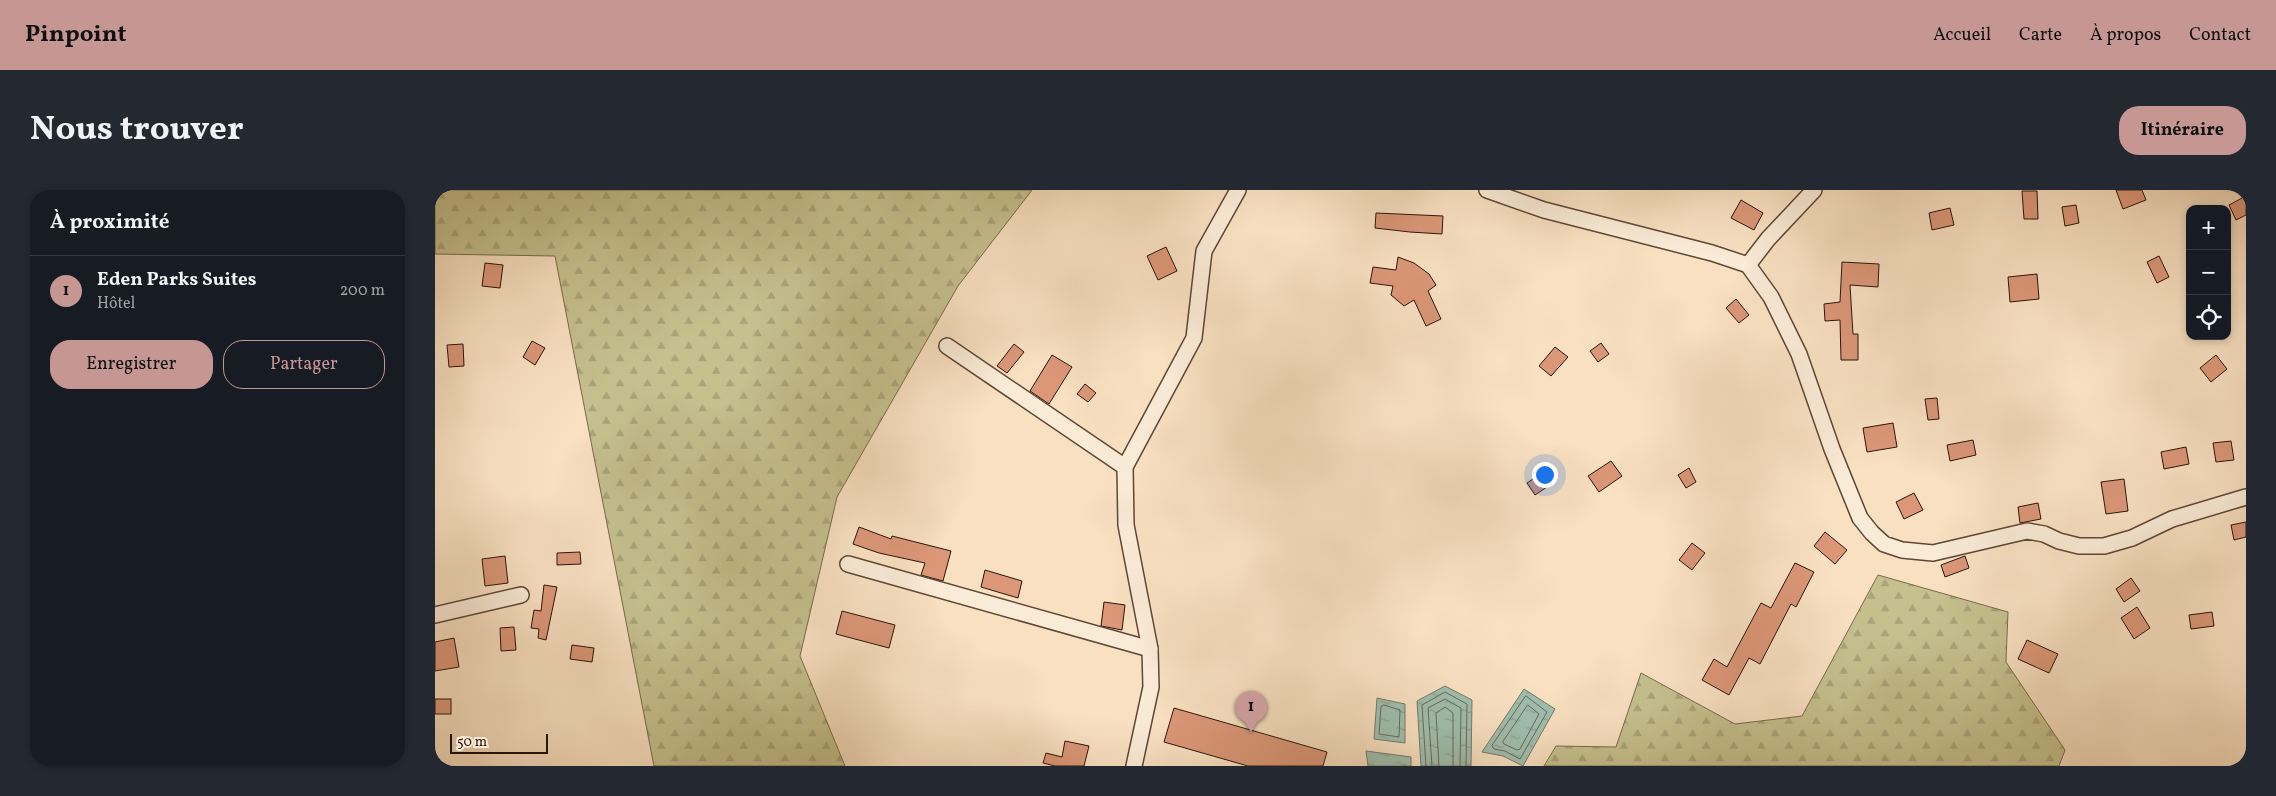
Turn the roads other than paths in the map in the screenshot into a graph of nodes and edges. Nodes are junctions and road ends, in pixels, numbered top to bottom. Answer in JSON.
{"nodes":[{"id":1,"x":1237,"y":190,"type":"edge"},
{"id":2,"x":1487,"y":190,"type":"edge"},
{"id":3,"x":1814,"y":190,"type":"edge"},
{"id":4,"x":1749,"y":265,"type":"junction"},
{"id":5,"x":947,"y":346,"type":"dead end"},
{"id":6,"x":1125,"y":467,"type":"junction"},
{"id":7,"x":2246,"y":498,"type":"edge"},
{"id":8,"x":848,"y":564,"type":"dead end"},
{"id":9,"x":521,"y":595,"type":"dead end"},
{"id":10,"x":435,"y":615,"type":"edge"},
{"id":11,"x":1150,"y":649,"type":"junction"},
{"id":12,"x":1134,"y":766,"type":"edge"}],
"edges":[{"from":1,"to":6,"type":"street"},
{"from":2,"to":4,"type":"street"},
{"from":3,"to":4,"type":"street"},
{"from":4,"to":7,"type":"street"},
{"from":5,"to":6,"type":"street"},
{"from":6,"to":11,"type":"street"},
{"from":8,"to":11,"type":"street"},
{"from":9,"to":10,"type":"street"},
{"from":11,"to":12,"type":"street"}]}
